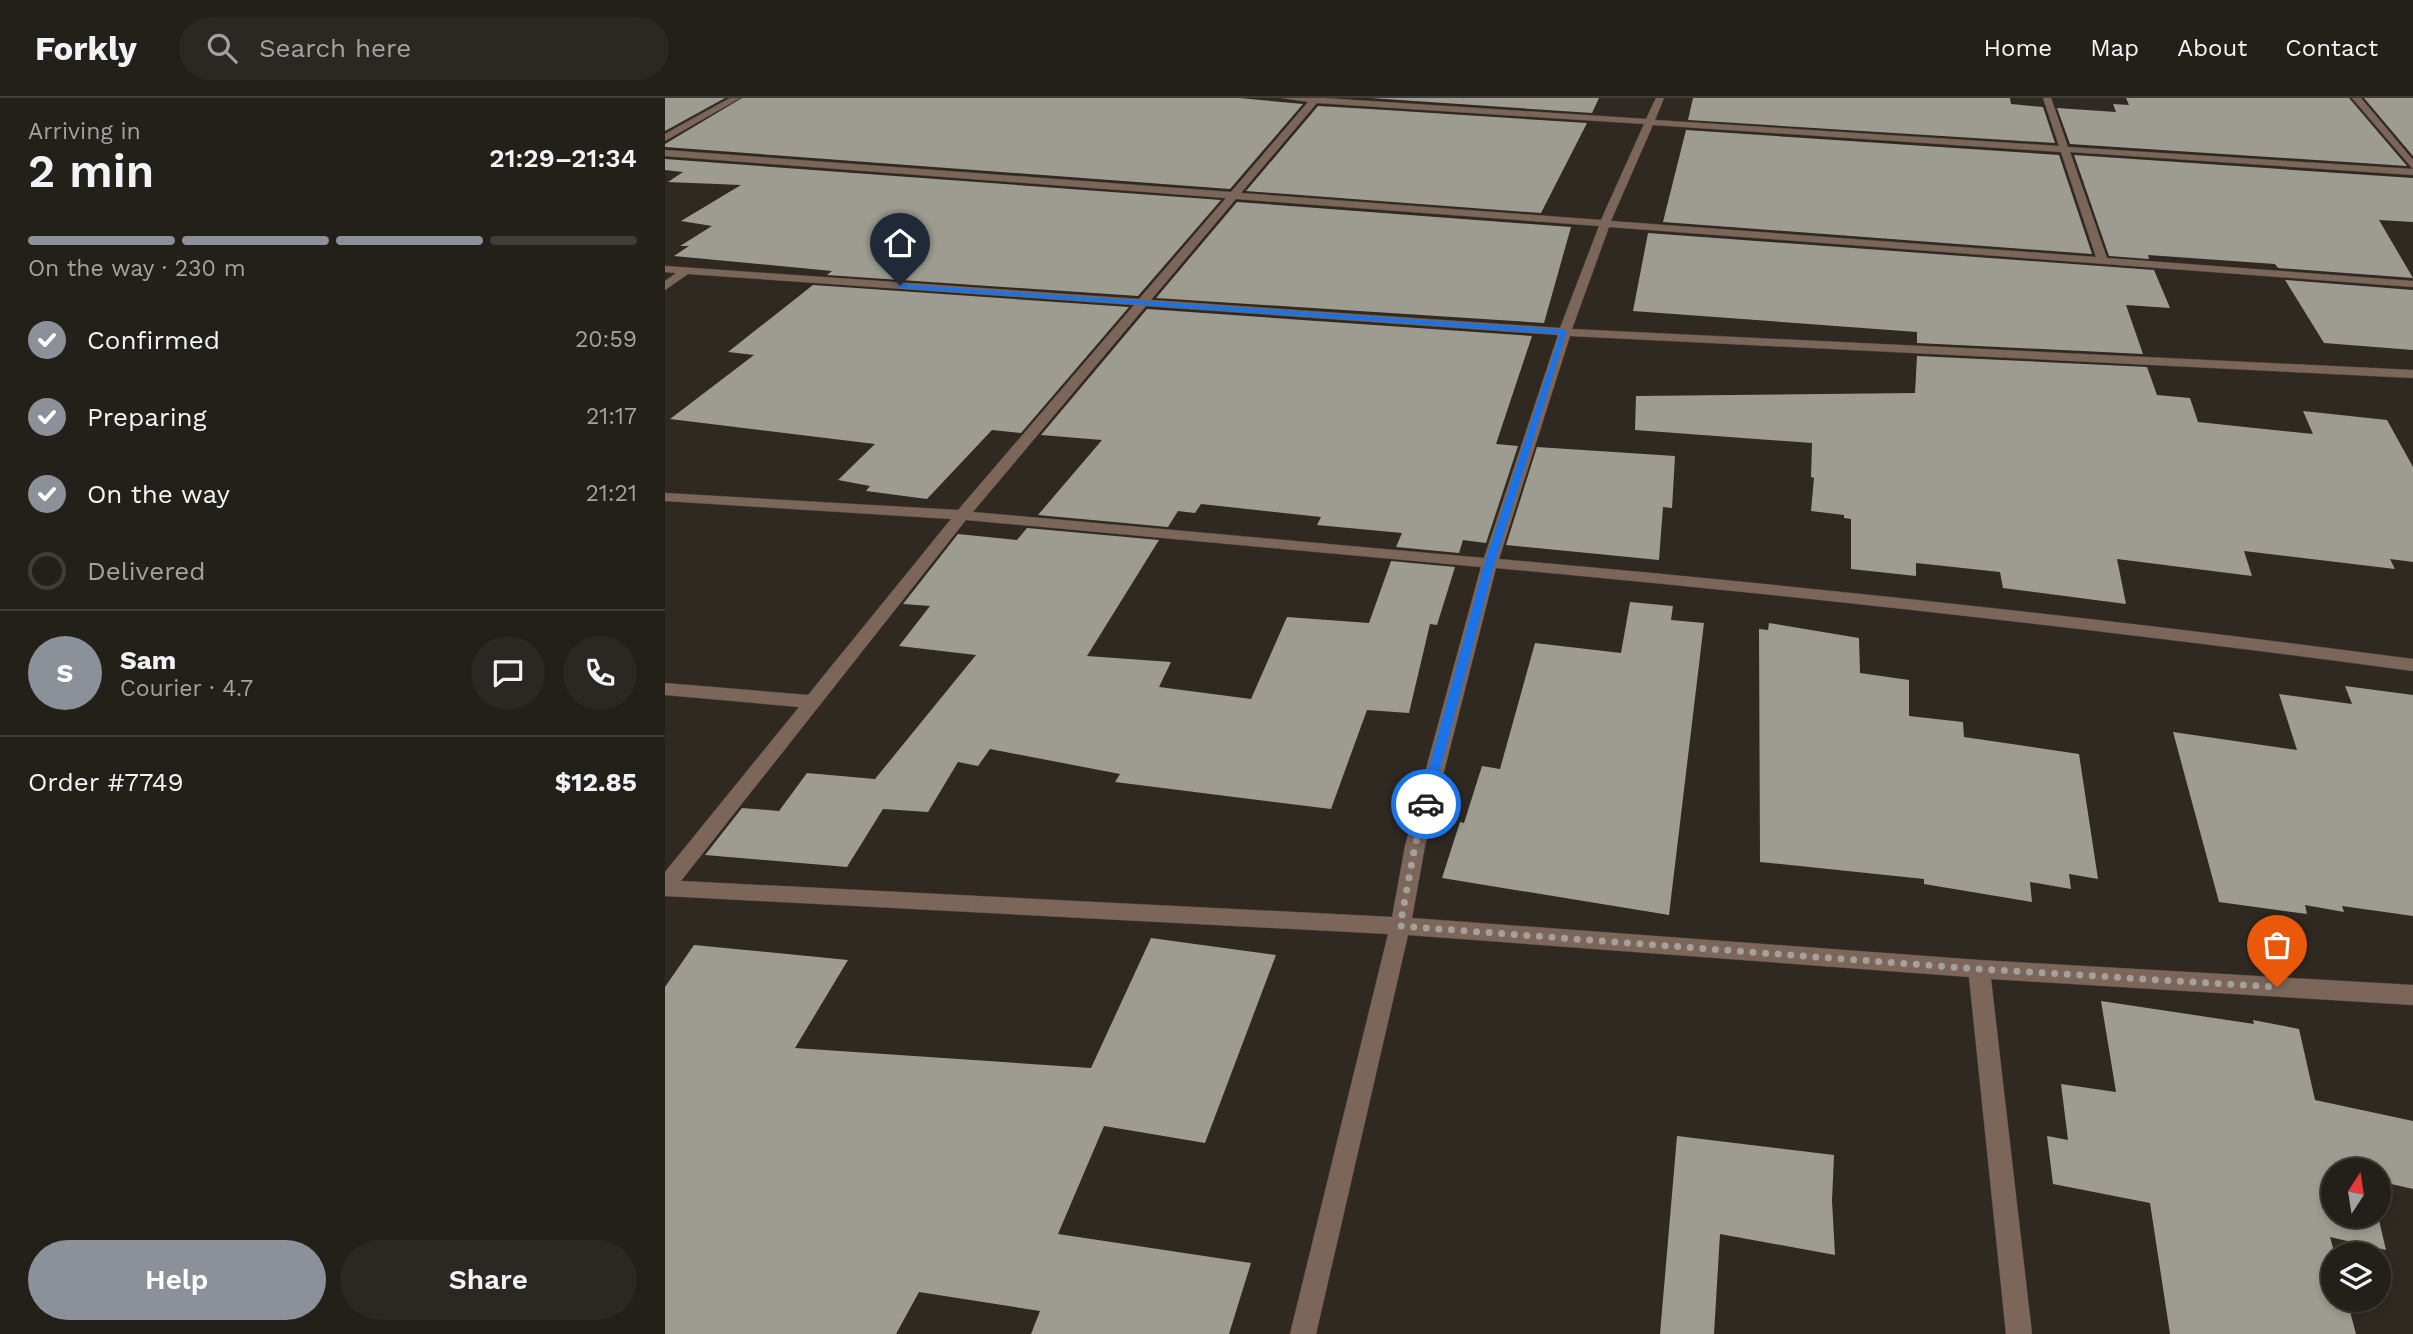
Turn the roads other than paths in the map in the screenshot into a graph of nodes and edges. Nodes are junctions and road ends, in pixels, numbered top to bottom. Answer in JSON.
{"nodes":[{"id":1,"x":736,"y":98,"type":"edge"},
{"id":2,"x":1286,"y":98,"type":"edge"},
{"id":3,"x":1660,"y":98,"type":"edge"},
{"id":4,"x":2047,"y":98,"type":"edge"},
{"id":5,"x":2356,"y":98,"type":"edge"},
{"id":6,"x":1315,"y":99,"type":"edge"},
{"id":7,"x":1651,"y":123,"type":"junction"},
{"id":8,"x":665,"y":138,"type":"edge"},
{"id":9,"x":2067,"y":149,"type":"junction"},
{"id":10,"x":665,"y":153,"type":"edge"},
{"id":11,"x":2413,"y":166,"type":"edge"},
{"id":12,"x":2413,"y":172,"type":"edge"},
{"id":13,"x":1234,"y":195,"type":"junction"},
{"id":14,"x":1605,"y":223,"type":"junction"},
{"id":15,"x":2103,"y":261,"type":"junction"},
{"id":16,"x":665,"y":269,"type":"edge"},
{"id":17,"x":685,"y":271,"type":"junction"},
{"id":18,"x":2413,"y":284,"type":"edge"},
{"id":19,"x":665,"y":287,"type":"edge"},
{"id":20,"x":1141,"y":302,"type":"junction"},
{"id":21,"x":1565,"y":332,"type":"junction"},
{"id":22,"x":2413,"y":374,"type":"edge"},
{"id":23,"x":665,"y":497,"type":"edge"},
{"id":24,"x":962,"y":515,"type":"junction"},
{"id":25,"x":1489,"y":565,"type":"junction"},
{"id":26,"x":2413,"y":665,"type":"edge"},
{"id":27,"x":665,"y":689,"type":"edge"},
{"id":28,"x":812,"y":702,"type":"junction"},
{"id":29,"x":665,"y":887,"type":"edge"},
{"id":30,"x":1400,"y":926,"type":"junction"},
{"id":31,"x":1979,"y":969,"type":"junction"},
{"id":32,"x":2413,"y":995,"type":"edge"},
{"id":33,"x":1303,"y":1334,"type":"edge"},
{"id":34,"x":2019,"y":1334,"type":"edge"}],
"edges":[{"from":1,"to":8,"type":"street"},
{"from":2,"to":6,"type":"street"},
{"from":3,"to":7,"type":"street"},
{"from":4,"to":9,"type":"street"},
{"from":5,"to":11,"type":"street"},
{"from":6,"to":7,"type":"street"},
{"from":6,"to":13,"type":"street"},
{"from":7,"to":9,"type":"street"},
{"from":7,"to":14,"type":"street"},
{"from":9,"to":12,"type":"street"},
{"from":9,"to":15,"type":"street"},
{"from":10,"to":13,"type":"street"},
{"from":13,"to":14,"type":"street"},
{"from":13,"to":20,"type":"street"},
{"from":14,"to":15,"type":"street"},
{"from":14,"to":21,"type":"street"},
{"from":15,"to":18,"type":"street"},
{"from":16,"to":17,"type":"street"},
{"from":17,"to":19,"type":"street"},
{"from":17,"to":20,"type":"street"},
{"from":20,"to":21,"type":"street"},
{"from":20,"to":24,"type":"street"},
{"from":21,"to":22,"type":"street"},
{"from":21,"to":25,"type":"street"},
{"from":23,"to":24,"type":"street"},
{"from":24,"to":25,"type":"street"},
{"from":24,"to":28,"type":"street"},
{"from":25,"to":26,"type":"street"},
{"from":25,"to":30,"type":"street"},
{"from":27,"to":28,"type":"street"},
{"from":28,"to":29,"type":"street"},
{"from":29,"to":30,"type":"street"},
{"from":30,"to":31,"type":"street"},
{"from":30,"to":33,"type":"street"},
{"from":31,"to":32,"type":"street"},
{"from":31,"to":34,"type":"street"}]}
